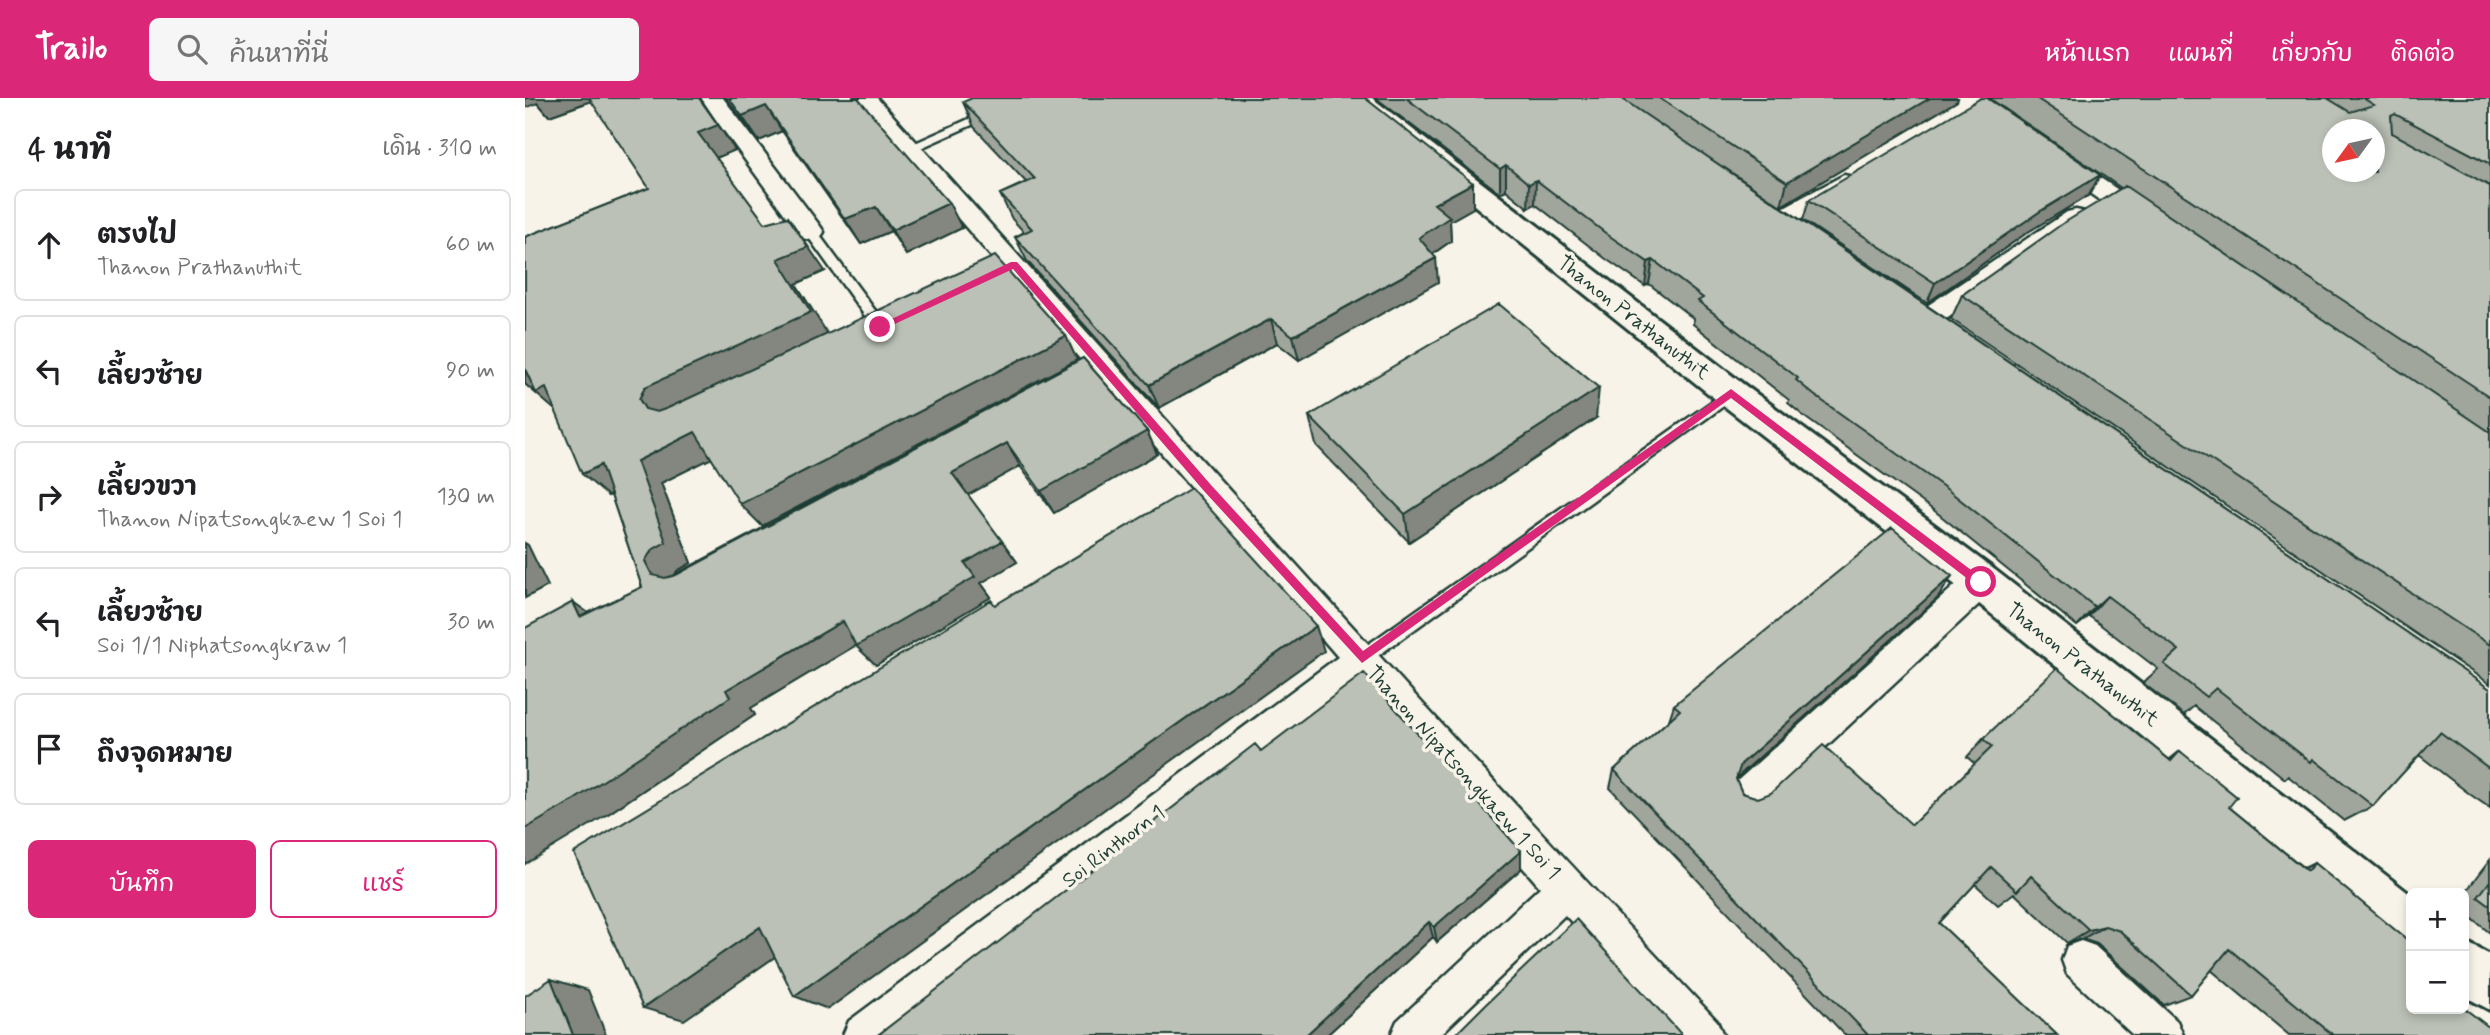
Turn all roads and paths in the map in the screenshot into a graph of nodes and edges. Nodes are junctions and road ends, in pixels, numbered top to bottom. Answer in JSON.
{"nodes":[{"id":1,"x":711,"y":98,"type":"edge"},
{"id":2,"x":865,"y":98,"type":"edge"},
{"id":3,"x":1026,"y":98,"type":"edge"},
{"id":4,"x":1355,"y":98,"type":"edge"},
{"id":5,"x":910,"y":148,"type":"junction"},
{"id":6,"x":2043,"y":150,"type":"edge"},
{"id":7,"x":1864,"y":170,"type":"edge"},
{"id":8,"x":2111,"y":197,"type":"junction"},
{"id":9,"x":1781,"y":220,"type":"edge"},
{"id":10,"x":811,"y":232,"type":"joint"},
{"id":11,"x":2168,"y":235,"type":"edge"},
{"id":12,"x":892,"y":321,"type":"joint"},
{"id":13,"x":855,"y":339,"type":"edge"},
{"id":14,"x":1957,"y":339,"type":"edge"},
{"id":15,"x":1731,"y":393,"type":"junction"},
{"id":16,"x":1981,"y":582,"type":"junction"},
{"id":17,"x":1362,"y":658,"type":"junction"},
{"id":18,"x":1748,"y":795,"type":"edge"},
{"id":19,"x":1566,"y":887,"type":"junction"},
{"id":20,"x":2406,"y":920,"type":"edge"},
{"id":21,"x":2081,"y":960,"type":"dead end"},
{"id":22,"x":2469,"y":969,"type":"edge"},
{"id":23,"x":2490,"y":986,"type":"edge"},
{"id":24,"x":863,"y":1035,"type":"edge"},
{"id":25,"x":1411,"y":1035,"type":"edge"},
{"id":26,"x":1703,"y":1035,"type":"edge"},
{"id":27,"x":2163,"y":1035,"type":"edge"}],
"edges":[{"from":1,"to":10,"type":"street"},
{"from":2,"to":5,"type":"street","name":"Thanon Nipatsongkaew 1 Soi 1"},
{"from":3,"to":5,"type":"lane"},
{"from":4,"to":15,"type":"street","name":"Thanon Prathanuthit"},
{"from":5,"to":17,"type":"street","name":"Thanon Nipatsongkaew 1 Soi 1"},
{"from":6,"to":8,"type":"street"},
{"from":7,"to":9,"type":"street"},
{"from":8,"to":11,"type":"street"},
{"from":8,"to":14,"type":"street"},
{"from":10,"to":12,"type":"lane"},
{"from":12,"to":13,"type":"street"},
{"from":15,"to":16,"type":"street","name":"Thanon Prathanuthit"},
{"from":15,"to":17,"type":"lane"},
{"from":16,"to":18,"type":"street"},
{"from":16,"to":20,"type":"street","name":"Thanon Prathanuthit"},
{"from":17,"to":19,"type":"street","name":"Thanon Nipatsongkaew 1 Soi 1"},
{"from":17,"to":24,"type":"street","name":"Soi Rinthorn 1"},
{"from":19,"to":25,"type":"street"},
{"from":19,"to":26,"type":"street","name":"Thanon Nipatsongkaew 1 Soi 1"},
{"from":21,"to":27,"type":"street"},
{"from":22,"to":23,"type":"street"}]}
